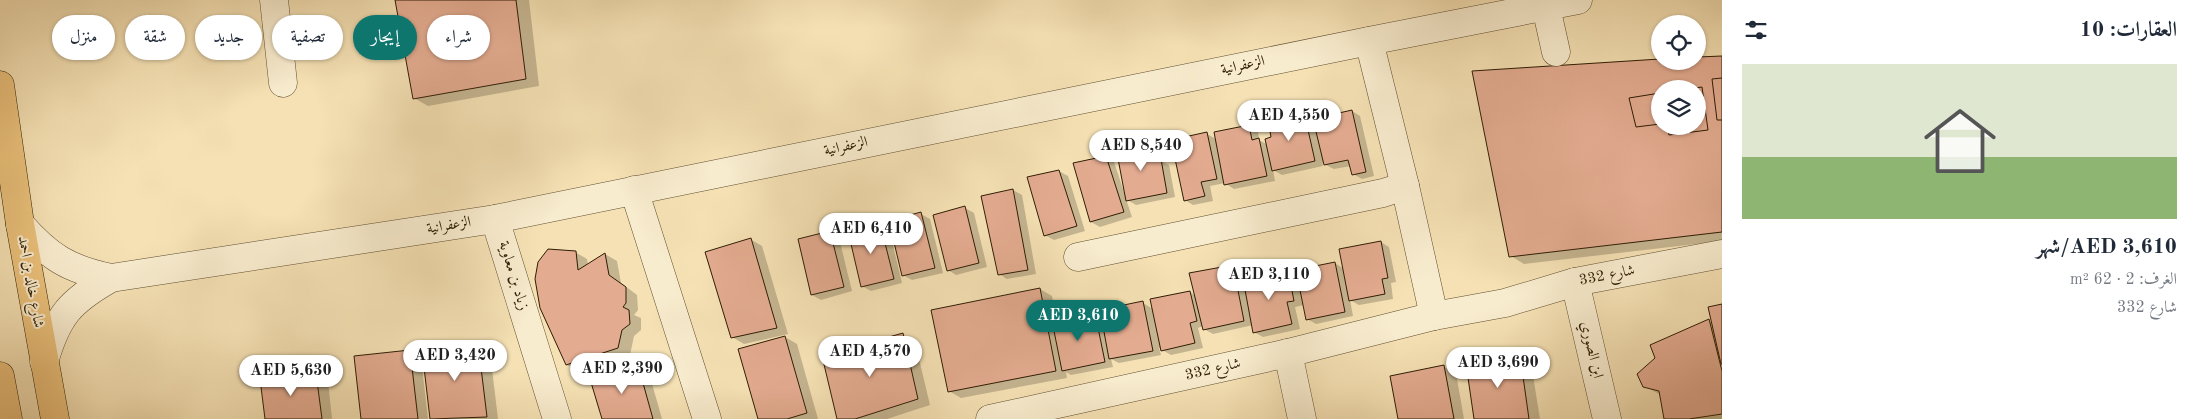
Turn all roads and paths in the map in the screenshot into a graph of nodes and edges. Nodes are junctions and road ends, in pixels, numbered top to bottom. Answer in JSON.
{"nodes":[{"id":1,"x":274,"y":0,"type":"edge"},
{"id":2,"x":1578,"y":0,"type":"edge"},
{"id":3,"x":1546,"y":7,"type":"junction"},
{"id":4,"x":1369,"y":41,"type":"junction"},
{"id":5,"x":1556,"y":52,"type":"dead end"},
{"id":6,"x":283,"y":83,"type":"dead end"},
{"id":7,"x":0,"y":85,"type":"edge"},
{"id":8,"x":1405,"y":186,"type":"junction"},
{"id":9,"x":634,"y":190,"type":"junction"},
{"id":10,"x":495,"y":219,"type":"junction"},
{"id":11,"x":20,"y":224,"type":"junction"},
{"id":12,"x":1722,"y":254,"type":"edge"},
{"id":13,"x":1078,"y":257,"type":"dead end"},
{"id":14,"x":111,"y":278,"type":"junction"},
{"id":15,"x":1576,"y":282,"type":"junction"},
{"id":16,"x":1434,"y":316,"type":"junction"},
{"id":17,"x":1288,"y":353,"type":"junction"},
{"id":18,"x":44,"y":362,"type":"junction"},
{"id":19,"x":0,"y":376,"type":"edge"},
{"id":20,"x":8,"y":419,"type":"edge"},
{"id":21,"x":55,"y":419,"type":"edge"},
{"id":22,"x":557,"y":419,"type":"edge"},
{"id":23,"x":707,"y":419,"type":"edge"},
{"id":24,"x":990,"y":419,"type":"edge"},
{"id":25,"x":1302,"y":419,"type":"edge"},
{"id":26,"x":1607,"y":419,"type":"edge"}],
"edges":[{"from":1,"to":6,"type":"street"},
{"from":2,"to":3,"type":"street","name":"الزعفرانية"},
{"from":3,"to":4,"type":"street","name":"الزعفرانية"},
{"from":3,"to":5,"type":"street"},
{"from":4,"to":8,"type":"street"},
{"from":4,"to":9,"type":"street","name":"الزعفرانية"},
{"from":7,"to":11,"type":"main road","name":"شارع خالد بن احمد"},
{"from":8,"to":13,"type":"street"},
{"from":8,"to":16,"type":"street"},
{"from":9,"to":10,"type":"street","name":"الزعفرانية"},
{"from":9,"to":23,"type":"street"},
{"from":10,"to":14,"type":"street","name":"الزعفرانية"},
{"from":10,"to":22,"type":"street","name":"زياد بن معاوية"},
{"from":11,"to":14,"type":"street","name":"الزعفرانية"},
{"from":11,"to":18,"type":"main road","name":"شارع خالد بن احمد"},
{"from":12,"to":15,"type":"street","name":"شارع 332"},
{"from":14,"to":18,"type":"street","name":"الزعفرانية"},
{"from":15,"to":16,"type":"street","name":"شارع 332"},
{"from":15,"to":26,"type":"street","name":"ابن الصوري"},
{"from":16,"to":17,"type":"street","name":"شارع 332"},
{"from":17,"to":24,"type":"street","name":"شارع 332"},
{"from":17,"to":25,"type":"street"},
{"from":18,"to":21,"type":"main road","name":"شارع خالد بن احمد"},
{"from":19,"to":20,"type":"main road"}]}
